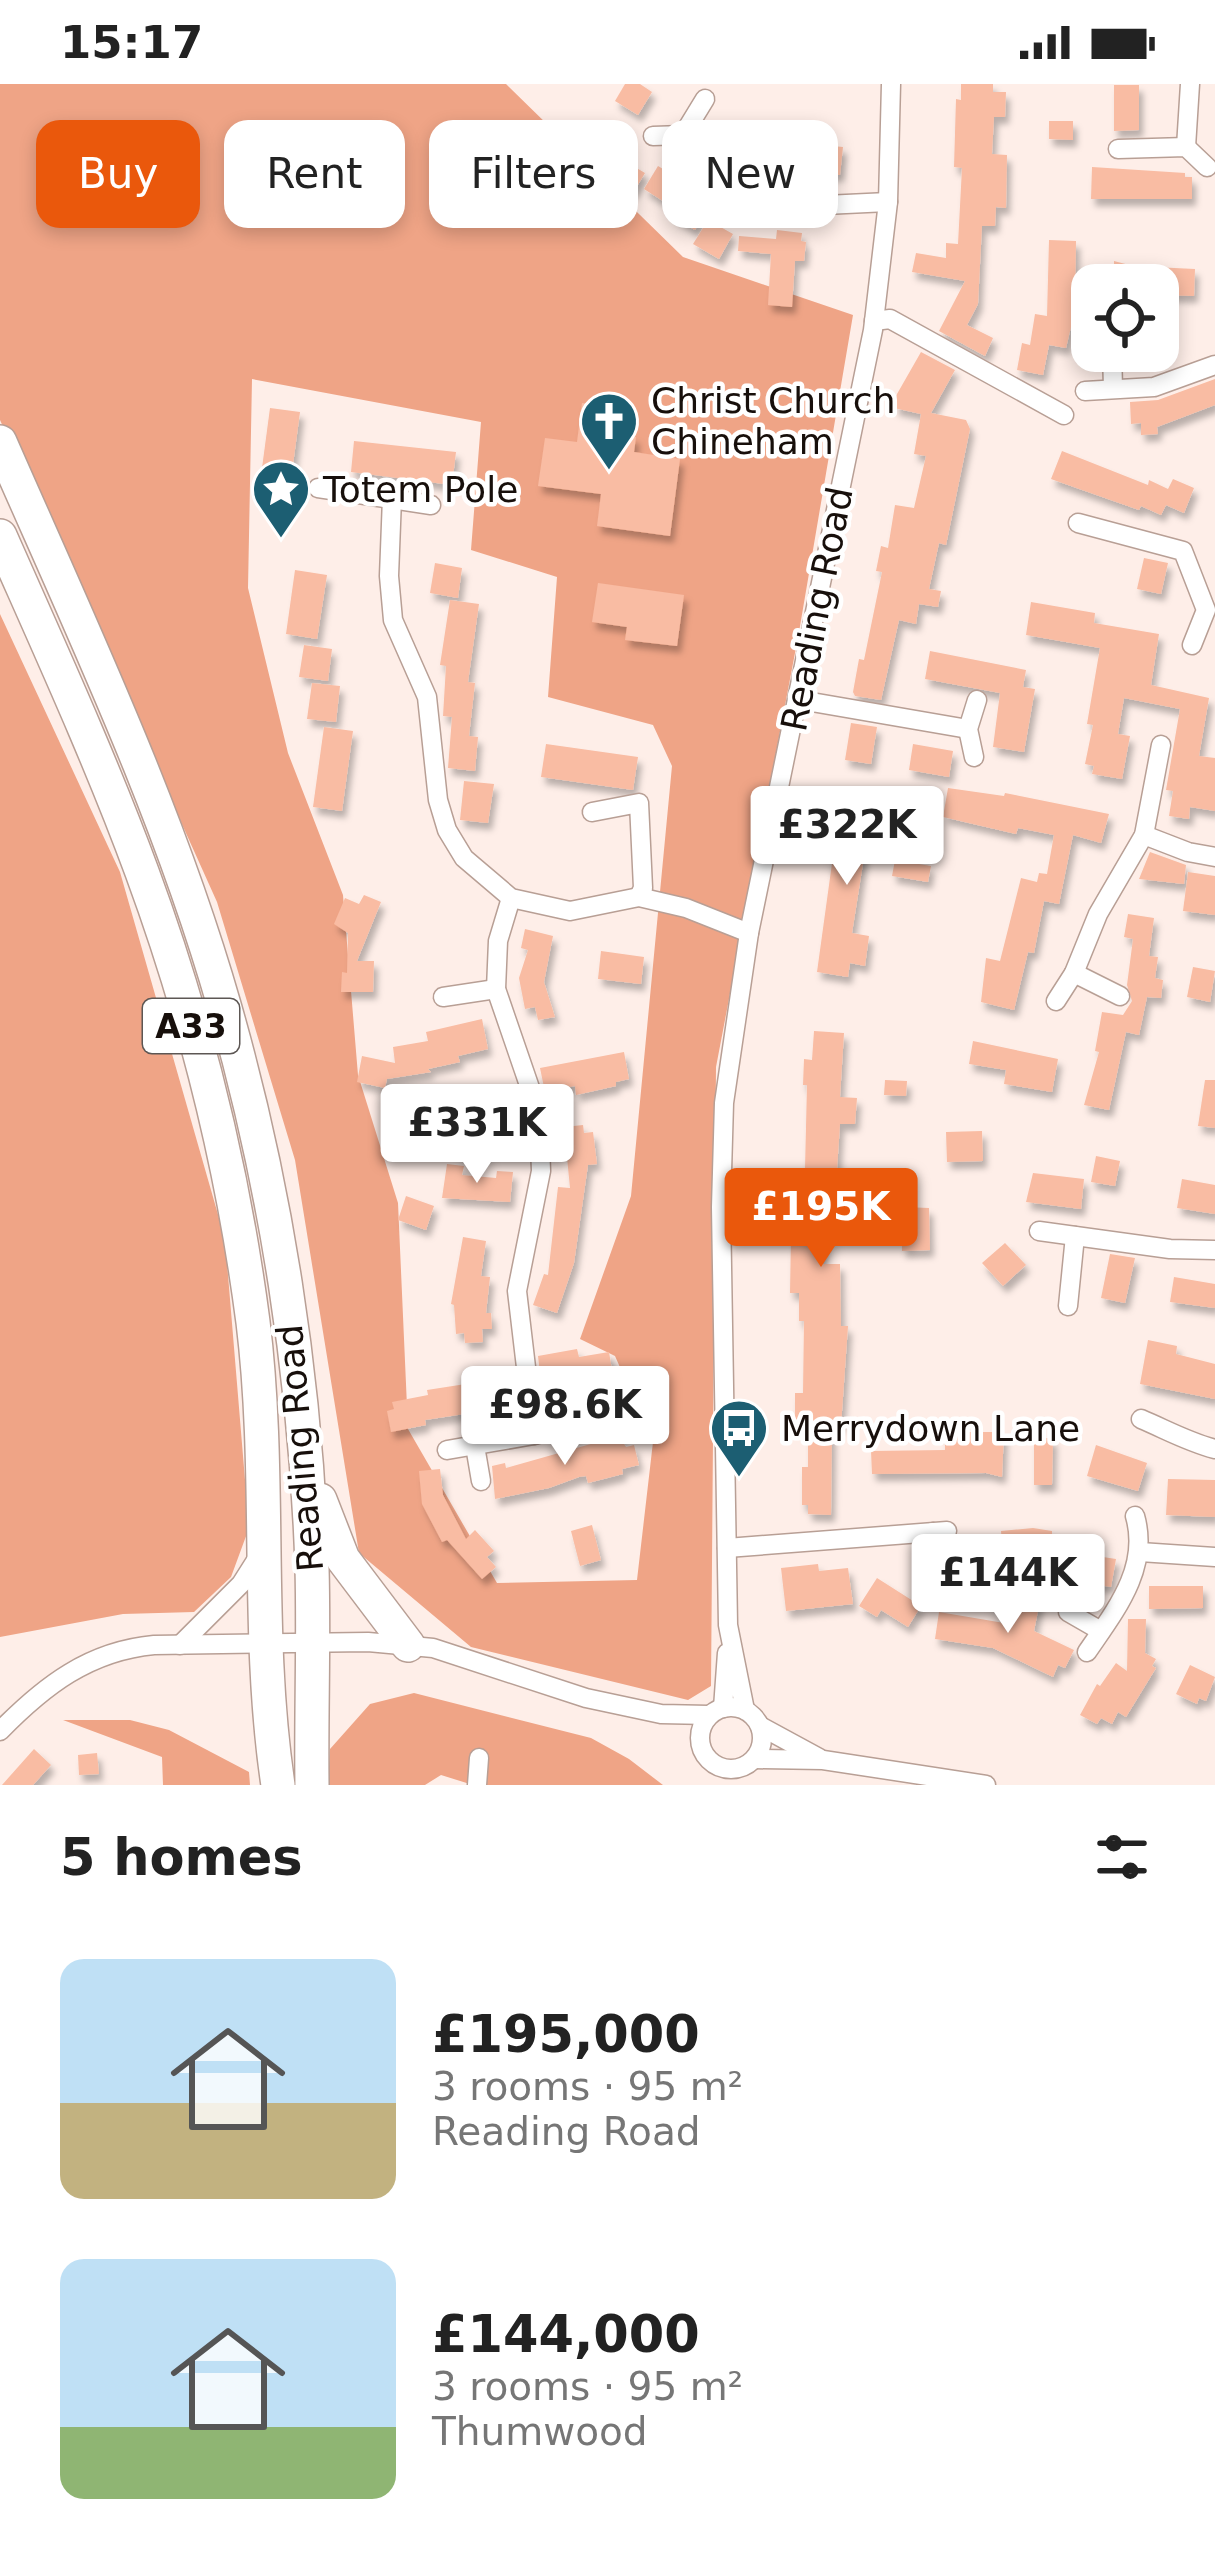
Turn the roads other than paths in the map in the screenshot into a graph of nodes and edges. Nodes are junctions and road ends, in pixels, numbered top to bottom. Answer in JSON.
{"nodes":[{"id":1,"x":891,"y":84,"type":"edge"},
{"id":2,"x":1190,"y":84,"type":"edge"},
{"id":3,"x":705,"y":99,"type":"dead end"},
{"id":4,"x":693,"y":120,"type":"edge"},
{"id":5,"x":652,"y":136,"type":"dead end"},
{"id":6,"x":662,"y":136,"type":"edge"},
{"id":7,"x":1186,"y":147,"type":"junction"},
{"id":8,"x":1118,"y":149,"type":"dead end"},
{"id":9,"x":1208,"y":166,"type":"dead end"},
{"id":10,"x":888,"y":202,"type":"junction"},
{"id":11,"x":838,"y":204,"type":"edge"},
{"id":12,"x":874,"y":321,"type":"junction"},
{"id":13,"x":1215,"y":365,"type":"edge"},
{"id":14,"x":1113,"y":372,"type":"edge"},
{"id":15,"x":1113,"y":388,"type":"junction"},
{"id":16,"x":1085,"y":391,"type":"dead end"},
{"id":17,"x":1064,"y":415,"type":"dead end"},
{"id":18,"x":0,"y":442,"type":"edge"},
{"id":19,"x":318,"y":488,"type":"dead end"},
{"id":20,"x":392,"y":498,"type":"junction"},
{"id":21,"x":430,"y":505,"type":"dead end"},
{"id":22,"x":1078,"y":523,"type":"dead end"},
{"id":23,"x":0,"y":536,"type":"edge"},
{"id":24,"x":1211,"y":611,"type":"edge"},
{"id":25,"x":1192,"y":645,"type":"dead end"},
{"id":26,"x":800,"y":700,"type":"junction"},
{"id":27,"x":977,"y":700,"type":"dead end"},
{"id":28,"x":968,"y":729,"type":"junction"},
{"id":29,"x":1161,"y":745,"type":"dead end"},
{"id":30,"x":974,"y":757,"type":"dead end"},
{"id":31,"x":592,"y":812,"type":"dead end"},
{"id":32,"x":1144,"y":835,"type":"junction"},
{"id":33,"x":1215,"y":857,"type":"edge"},
{"id":34,"x":639,"y":897,"type":"junction"},
{"id":35,"x":512,"y":898,"type":"junction"},
{"id":36,"x":749,"y":932,"type":"junction"},
{"id":37,"x":1074,"y":973,"type":"junction"},
{"id":38,"x":496,"y":989,"type":"junction"},
{"id":39,"x":442,"y":997,"type":"dead end"},
{"id":40,"x":1120,"y":997,"type":"dead end"},
{"id":41,"x":1056,"y":1001,"type":"dead end"},
{"id":42,"x":1040,"y":1231,"type":"dead end"},
{"id":43,"x":1075,"y":1235,"type":"junction"},
{"id":44,"x":1215,"y":1250,"type":"edge"},
{"id":45,"x":1069,"y":1306,"type":"dead end"},
{"id":46,"x":625,"y":1411,"type":"dead end"},
{"id":47,"x":1141,"y":1419,"type":"dead end"},
{"id":48,"x":301,"y":1423,"type":"junction"},
{"id":49,"x":534,"y":1435,"type":"junction"},
{"id":50,"x":475,"y":1446,"type":"junction"},
{"id":51,"x":1215,"y":1449,"type":"edge"},
{"id":52,"x":447,"y":1450,"type":"dead end"},
{"id":53,"x":481,"y":1481,"type":"dead end"},
{"id":54,"x":1135,"y":1516,"type":"dead end"},
{"id":55,"x":266,"y":1544,"type":"junction"},
{"id":56,"x":727,"y":1548,"type":"junction"},
{"id":57,"x":1140,"y":1552,"type":"junction"},
{"id":58,"x":1215,"y":1557,"type":"edge"},
{"id":59,"x":931,"y":1570,"type":"dead end"},
{"id":60,"x":1068,"y":1612,"type":"dead end"},
{"id":61,"x":1101,"y":1631,"type":"junction"},
{"id":62,"x":729,"y":1636,"type":"junction"},
{"id":63,"x":180,"y":1645,"type":"junction"},
{"id":64,"x":268,"y":1645,"type":"junction"},
{"id":65,"x":312,"y":1645,"type":"junction"},
{"id":66,"x":408,"y":1646,"type":"junction"},
{"id":67,"x":1087,"y":1652,"type":"dead end"},
{"id":68,"x":746,"y":1710,"type":"junction"},
{"id":69,"x":716,"y":1712,"type":"junction"},
{"id":70,"x":661,"y":1714,"type":"junction"},
{"id":71,"x":760,"y":1726,"type":"junction"},
{"id":72,"x":0,"y":1731,"type":"edge"},
{"id":73,"x":479,"y":1758,"type":"dead end"},
{"id":74,"x":823,"y":1760,"type":"junction"},
{"id":75,"x":714,"y":1769,"type":"edge"},
{"id":76,"x":745,"y":1770,"type":"edge"},
{"id":77,"x":278,"y":1785,"type":"edge"},
{"id":78,"x":313,"y":1785,"type":"edge"},
{"id":79,"x":477,"y":1785,"type":"edge"},
{"id":80,"x":986,"y":1785,"type":"edge"}],
"edges":[{"from":1,"to":10,"type":"street","name":"Reading Road"},
{"from":2,"to":7,"type":"street"},
{"from":3,"to":4,"type":"street"},
{"from":5,"to":6,"type":"street"},
{"from":7,"to":8,"type":"street"},
{"from":7,"to":9,"type":"street"},
{"from":10,"to":11,"type":"street"},
{"from":10,"to":12,"type":"street","name":"Reading Road"},
{"from":12,"to":17,"type":"street"},
{"from":12,"to":26,"type":"street","name":"Reading Road"},
{"from":13,"to":15,"type":"street"},
{"from":14,"to":15,"type":"street"},
{"from":15,"to":16,"type":"street"},
{"from":18,"to":48,"type":"highway","name":"Reading Road","number":"A33"},
{"from":19,"to":20,"type":"street"},
{"from":20,"to":21,"type":"street"},
{"from":20,"to":35,"type":"street"},
{"from":22,"to":24,"type":"street"},
{"from":23,"to":55,"type":"highway","name":"Reading Road","number":"A33"},
{"from":24,"to":25,"type":"street"},
{"from":26,"to":28,"type":"street"},
{"from":26,"to":36,"type":"street","name":"Reading Road"},
{"from":27,"to":28,"type":"street"},
{"from":28,"to":30,"type":"street"},
{"from":29,"to":32,"type":"street"},
{"from":31,"to":34,"type":"street"},
{"from":32,"to":33,"type":"street"},
{"from":32,"to":37,"type":"street"},
{"from":34,"to":35,"type":"street"},
{"from":34,"to":36,"type":"street"},
{"from":35,"to":38,"type":"street"},
{"from":36,"to":56,"type":"street","name":"Reading Road"},
{"from":37,"to":40,"type":"street"},
{"from":37,"to":41,"type":"street"},
{"from":38,"to":39,"type":"street"},
{"from":38,"to":49,"type":"street"},
{"from":42,"to":43,"type":"street"},
{"from":43,"to":44,"type":"street"},
{"from":43,"to":45,"type":"street"},
{"from":46,"to":49,"type":"street"},
{"from":47,"to":51,"type":"street"},
{"from":48,"to":64,"type":"highway"},
{"from":48,"to":65,"type":"highway","name":"Reading Road","number":"A33"},
{"from":48,"to":66,"type":"highway"},
{"from":49,"to":50,"type":"street"},
{"from":50,"to":52,"type":"street"},
{"from":50,"to":53,"type":"street"},
{"from":54,"to":57,"type":"street"},
{"from":55,"to":63,"type":"street"},
{"from":55,"to":64,"type":"highway","name":"Reading Road","number":"A33"},
{"from":56,"to":59,"type":"street"},
{"from":56,"to":62,"type":"street","name":"Reading Road"},
{"from":57,"to":58,"type":"street"},
{"from":57,"to":61,"type":"street"},
{"from":60,"to":61,"type":"street"},
{"from":61,"to":67,"type":"street"},
{"from":62,"to":68,"type":"street","name":"Reading Road"},
{"from":62,"to":69,"type":"street","name":"Reading Road"},
{"from":63,"to":64,"type":"street"},
{"from":63,"to":72,"type":"street"},
{"from":64,"to":65,"type":"street"},
{"from":64,"to":77,"type":"highway","name":"Reading Road","number":"A33"},
{"from":65,"to":66,"type":"street"},
{"from":65,"to":78,"type":"highway","name":"Reading Road","number":"A33"},
{"from":66,"to":70,"type":"street"},
{"from":68,"to":69,"type":"street"},
{"from":68,"to":71,"type":"street"},
{"from":69,"to":70,"type":"street"},
{"from":69,"to":75,"type":"street"},
{"from":70,"to":75,"type":"street"},
{"from":71,"to":74,"type":"street"},
{"from":71,"to":76,"type":"street"},
{"from":73,"to":79,"type":"street"},
{"from":74,"to":76,"type":"street"},
{"from":74,"to":80,"type":"street"},
{"from":75,"to":76,"type":"street"}]}
